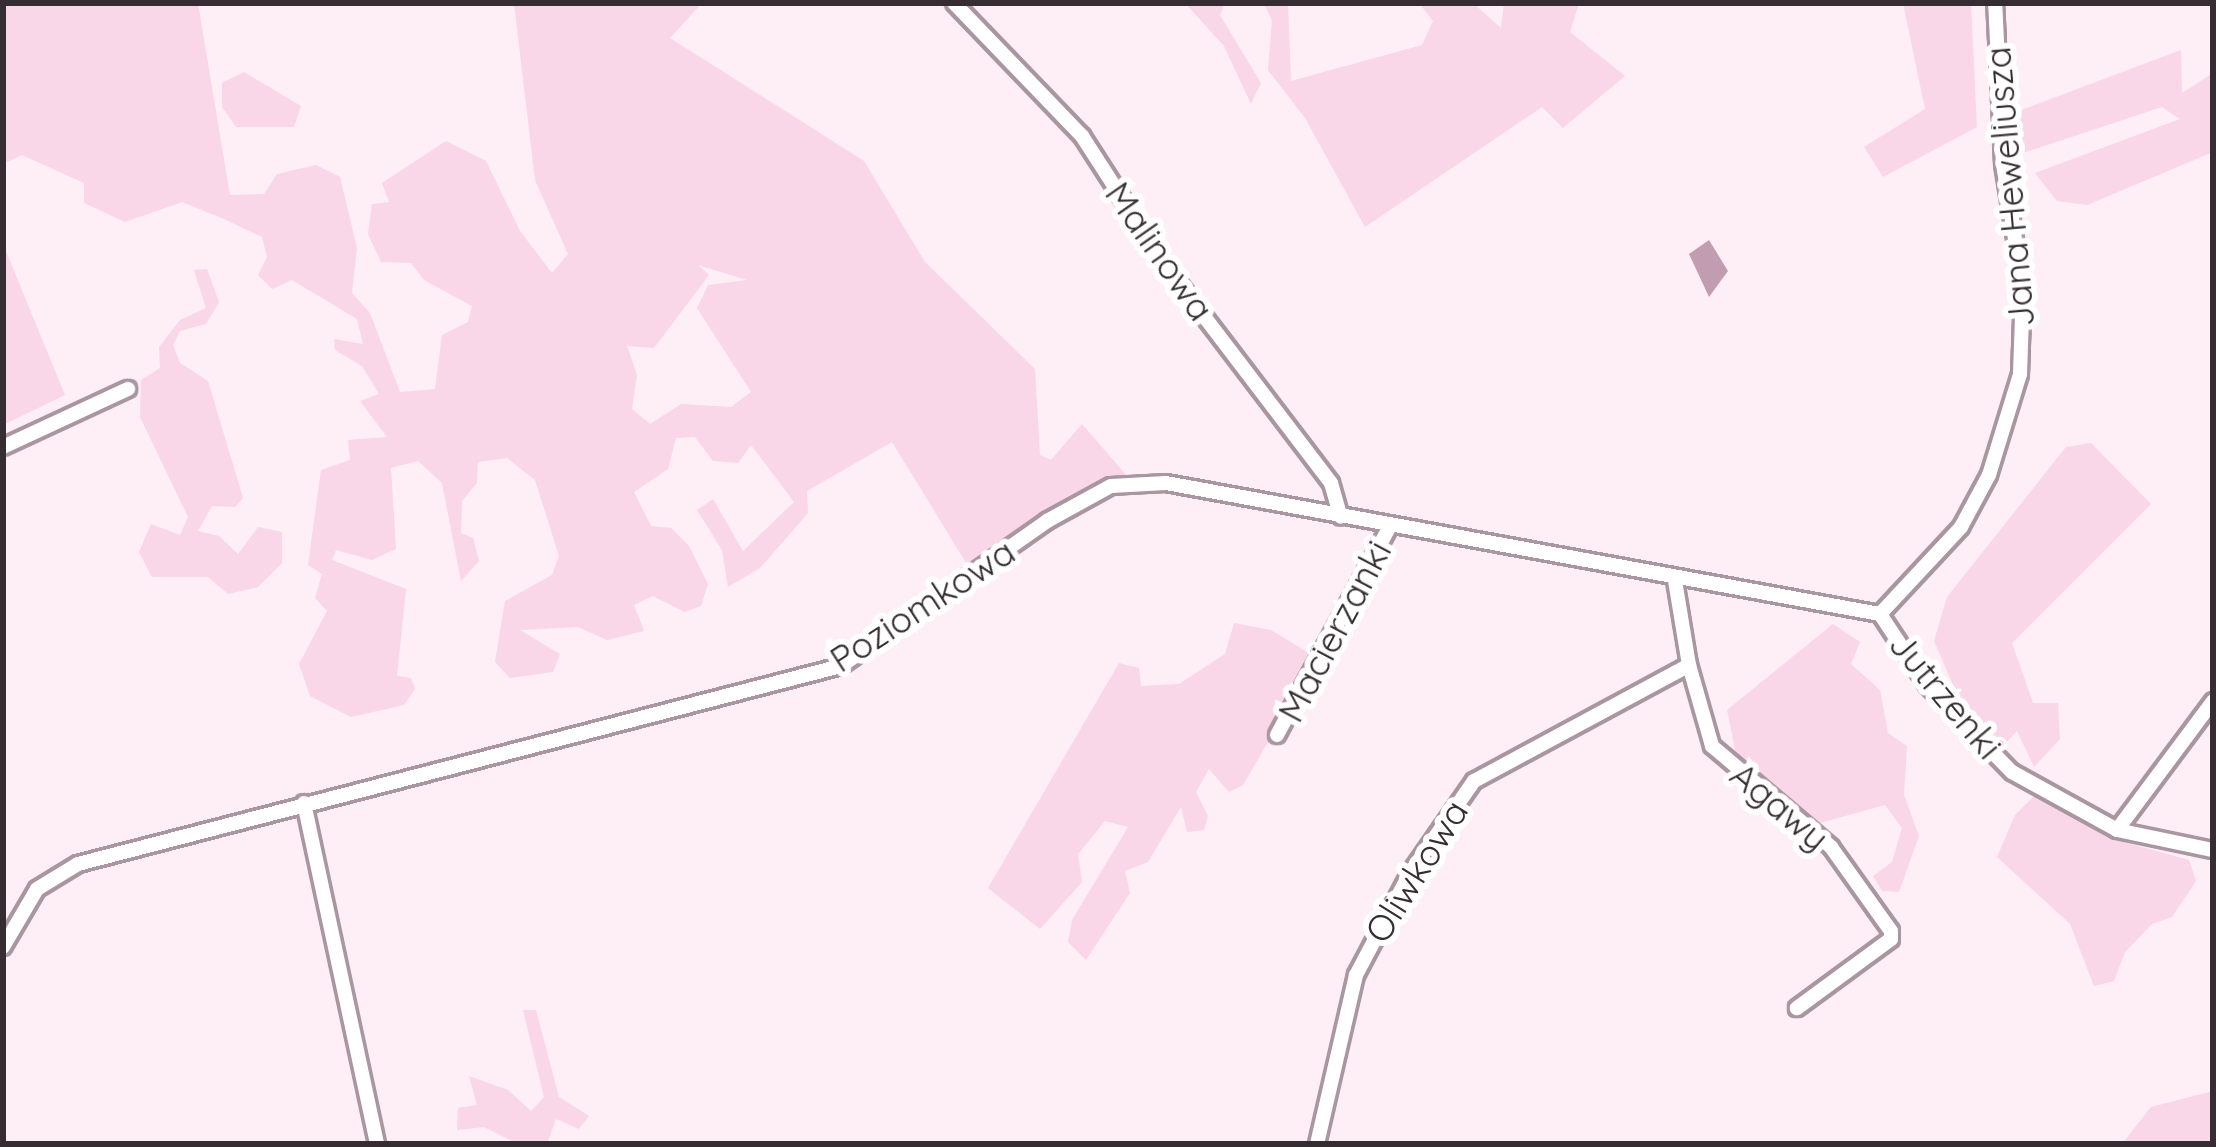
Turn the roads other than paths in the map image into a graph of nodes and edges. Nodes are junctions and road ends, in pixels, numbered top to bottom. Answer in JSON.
{"nodes":[{"id":1,"x":954,"y":3,"type":"edge"},
{"id":2,"x":1995,"y":3,"type":"edge"},
{"id":3,"x":128,"y":388,"type":"dead end"},
{"id":4,"x":3,"y":447,"type":"edge"},
{"id":5,"x":1342,"y":517,"type":"junction"},
{"id":6,"x":1390,"y":526,"type":"junction"},
{"id":7,"x":1675,"y":580,"type":"junction"},
{"id":8,"x":1880,"y":614,"type":"junction"},
{"id":9,"x":1689,"y":665,"type":"junction"},
{"id":10,"x":2213,"y":700,"type":"edge"},
{"id":11,"x":1277,"y":735,"type":"dead end"},
{"id":12,"x":304,"y":803,"type":"junction"},
{"id":13,"x":2117,"y":830,"type":"junction"},
{"id":14,"x":2213,"y":850,"type":"edge"},
{"id":15,"x":3,"y":947,"type":"edge"},
{"id":16,"x":1797,"y":1008,"type":"dead end"},
{"id":17,"x":377,"y":1144,"type":"edge"},
{"id":18,"x":1318,"y":1144,"type":"edge"}],
"edges":[{"from":1,"to":5,"type":"street","name":"Malinowa"},
{"from":2,"to":8,"type":"street","name":"Jana Heweliusza"},
{"from":3,"to":4,"type":"street"},
{"from":5,"to":6,"type":"street","name":"Poziomkowa"},
{"from":5,"to":12,"type":"street","name":"Poziomkowa"},
{"from":6,"to":7,"type":"street","name":"Poziomkowa"},
{"from":6,"to":11,"type":"street","name":"Macierzanki"},
{"from":7,"to":8,"type":"street","name":"Poziomkowa"},
{"from":7,"to":9,"type":"street"},
{"from":8,"to":13,"type":"street","name":"Jutrzenki"},
{"from":9,"to":16,"type":"street","name":"Agawy"},
{"from":9,"to":18,"type":"street","name":"Oliwkowa"},
{"from":10,"to":13,"type":"street"},
{"from":12,"to":15,"type":"street","name":"Poziomkowa"},
{"from":12,"to":17,"type":"street"},
{"from":13,"to":14,"type":"street","name":"Jutrzenki"}]}
